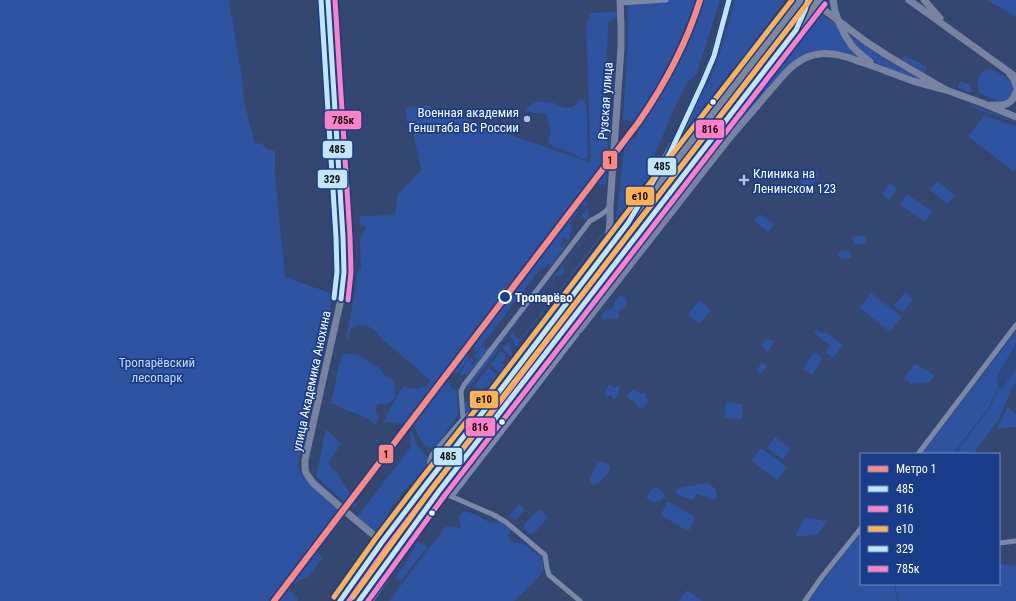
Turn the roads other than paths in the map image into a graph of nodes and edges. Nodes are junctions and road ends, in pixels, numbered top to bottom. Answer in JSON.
{"nodes":[{"id":1,"x":328,"y":0,"type":"edge"},
{"id":2,"x":666,"y":0,"type":"edge"},
{"id":3,"x":729,"y":0,"type":"edge"},
{"id":4,"x":801,"y":0,"type":"edge"},
{"id":5,"x":808,"y":0,"type":"edge"},
{"id":6,"x":818,"y":0,"type":"edge"},
{"id":7,"x":833,"y":0,"type":"edge"},
{"id":8,"x":909,"y":0,"type":"edge"},
{"id":9,"x":924,"y":0,"type":"edge"},
{"id":10,"x":620,"y":1,"type":"edge"},
{"id":11,"x":823,"y":9,"type":"dead end"},
{"id":12,"x":948,"y":28,"type":"junction"},
{"id":13,"x":796,"y":30,"type":"junction"},
{"id":14,"x":883,"y":69,"type":"junction"},
{"id":15,"x":1008,"y":72,"type":"junction"},
{"id":16,"x":1016,"y":76,"type":"edge"},
{"id":17,"x":1016,"y":86,"type":"edge"},
{"id":18,"x":946,"y":90,"type":"junction"},
{"id":19,"x":1016,"y":92,"type":"edge"},
{"id":20,"x":982,"y":103,"type":"junction"},
{"id":21,"x":1016,"y":117,"type":"edge"},
{"id":22,"x":610,"y":206,"type":"junction"},
{"id":23,"x":655,"y":211,"type":"junction"},
{"id":24,"x":628,"y":223,"type":"junction"},
{"id":25,"x":607,"y":250,"type":"junction"},
{"id":26,"x":640,"y":253,"type":"junction"},
{"id":27,"x":1016,"y":325,"type":"edge"},
{"id":28,"x":580,"y":330,"type":"junction"},
{"id":29,"x":544,"y":355,"type":"junction"},
{"id":30,"x":498,"y":393,"type":"junction"},
{"id":31,"x":463,"y":419,"type":"junction"},
{"id":32,"x":919,"y":453,"type":"edge"},
{"id":33,"x":427,"y":483,"type":"junction"},
{"id":34,"x":439,"y":491,"type":"junction"},
{"id":35,"x":452,"y":496,"type":"junction"},
{"id":36,"x":414,"y":524,"type":"junction"},
{"id":37,"x":860,"y":529,"type":"edge"},
{"id":38,"x":1016,"y":541,"type":"edge"},
{"id":39,"x":382,"y":542,"type":"junction"},
{"id":40,"x":1000,"y":542,"type":"edge"},
{"id":41,"x":340,"y":601,"type":"edge"},
{"id":42,"x":359,"y":601,"type":"edge"},
{"id":43,"x":370,"y":601,"type":"edge"},
{"id":44,"x":580,"y":601,"type":"edge"},
{"id":45,"x":805,"y":601,"type":"edge"}],
"edges":[{"from":1,"to":39,"type":"main road","name":"улица Академика Анохина"},
{"from":2,"to":10,"type":"street"},
{"from":3,"to":24,"type":"main road"},
{"from":4,"to":24,"type":"main road"},
{"from":5,"to":13,"type":"main road"},
{"from":6,"to":13,"type":"main road"},
{"from":7,"to":14,"type":"main road","bridge":true},
{"from":8,"to":12,"type":"main road"},
{"from":9,"to":12,"type":"main road"},
{"from":10,"to":22,"type":"main road","name":"Рузская улица"},
{"from":11,"to":18,"type":"main road"},
{"from":12,"to":15,"type":"main road"},
{"from":13,"to":23,"type":"main road"},
{"from":14,"to":18,"type":"main road"},
{"from":14,"to":26,"type":"main road"},
{"from":15,"to":16,"type":"main road"},
{"from":15,"to":17,"type":"main road"},
{"from":18,"to":20,"type":"main road"},
{"from":19,"to":20,"type":"main road"},
{"from":20,"to":21,"type":"main road"},
{"from":22,"to":25,"type":"main road","name":"Рузская улица"},
{"from":22,"to":31,"type":"street"},
{"from":23,"to":26,"type":"street"},
{"from":23,"to":29,"type":"main road"},
{"from":24,"to":25,"type":"main road"},
{"from":25,"to":30,"type":"main road"},
{"from":26,"to":28,"type":"main road"},
{"from":27,"to":32,"type":"street"},
{"from":28,"to":29,"type":"main road"},
{"from":28,"to":35,"type":"street"},
{"from":29,"to":34,"type":"main road"},
{"from":30,"to":31,"type":"street"},
{"from":30,"to":33,"type":"main road"},
{"from":31,"to":33,"type":"street"},
{"from":33,"to":39,"type":"main road"},
{"from":34,"to":35,"type":"street"},
{"from":34,"to":36,"type":"main road"},
{"from":35,"to":44,"type":"street"},
{"from":36,"to":42,"type":"main road"},
{"from":36,"to":43,"type":"main road"},
{"from":37,"to":45,"type":"street"},
{"from":38,"to":40,"type":"street"},
{"from":39,"to":41,"type":"main road"}]}
